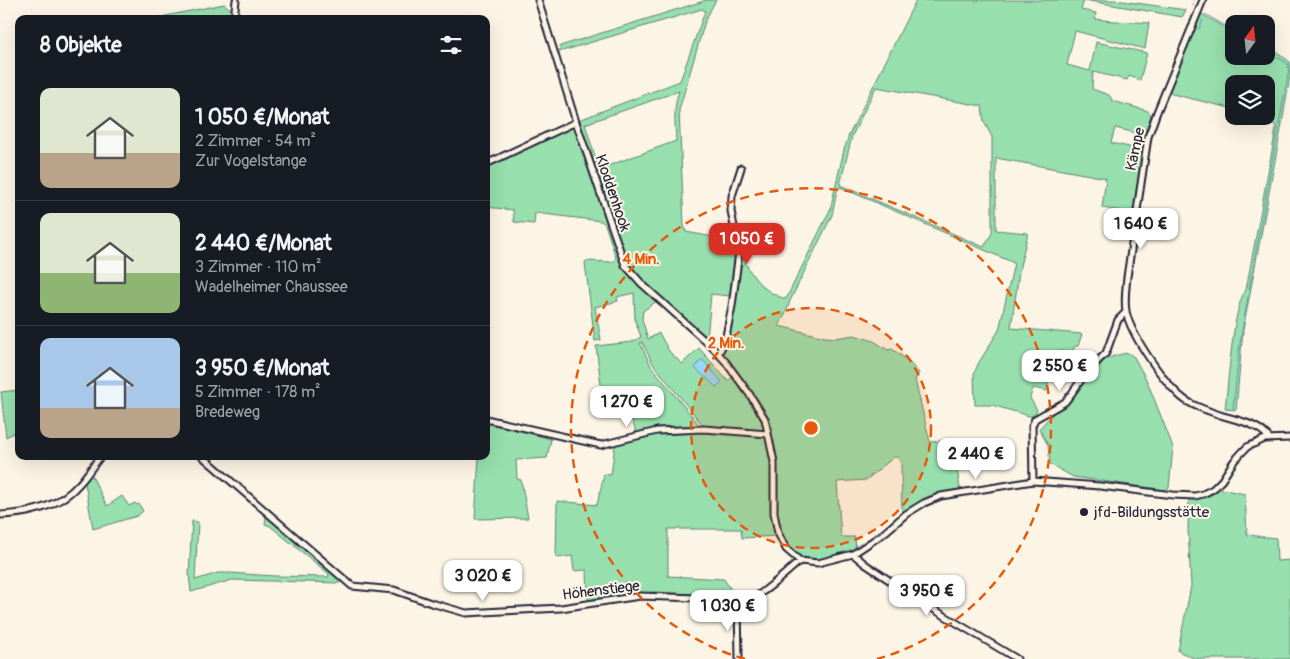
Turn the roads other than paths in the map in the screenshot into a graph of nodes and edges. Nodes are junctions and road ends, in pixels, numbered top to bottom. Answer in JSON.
{"nodes":[{"id":1,"x":236,"y":0,"type":"edge"},
{"id":2,"x":538,"y":0,"type":"edge"},
{"id":3,"x":1202,"y":0,"type":"edge"},
{"id":4,"x":234,"y":15,"type":"edge"},
{"id":5,"x":576,"y":122,"type":"junction"},
{"id":6,"x":490,"y":162,"type":"edge"},
{"id":7,"x":741,"y":168,"type":"dead end"},
{"id":8,"x":1126,"y":312,"type":"junction"},
{"id":9,"x":718,"y":354,"type":"junction"},
{"id":10,"x":490,"y":420,"type":"edge"},
{"id":11,"x":768,"y":434,"type":"junction"},
{"id":12,"x":1290,"y":438,"type":"edge"},
{"id":13,"x":1270,"y":439,"type":"junction"},
{"id":14,"x":98,"y":460,"type":"edge"},
{"id":15,"x":207,"y":460,"type":"edge"},
{"id":16,"x":1033,"y":481,"type":"junction"},
{"id":17,"x":0,"y":515,"type":"edge"},
{"id":18,"x":853,"y":554,"type":"junction"},
{"id":19,"x":800,"y":561,"type":"junction"},
{"id":20,"x":738,"y":605,"type":"junction"},
{"id":21,"x":739,"y":659,"type":"edge"},
{"id":22,"x":1017,"y":659,"type":"edge"}],
"edges":[{"from":1,"to":4,"type":"street"},
{"from":2,"to":5,"type":"street","name":"Kloddenhook"},
{"from":3,"to":8,"type":"street","name":"Kämpe"},
{"from":5,"to":6,"type":"street"},
{"from":5,"to":9,"type":"street","name":"Kloddenhook"},
{"from":7,"to":9,"type":"street"},
{"from":8,"to":13,"type":"street","name":"Kämpe"},
{"from":8,"to":16,"type":"street"},
{"from":9,"to":11,"type":"street","name":"Kloddenhook"},
{"from":10,"to":11,"type":"street"},
{"from":11,"to":19,"type":"street","name":"Kloddenhook"},
{"from":12,"to":13,"type":"street"},
{"from":13,"to":16,"type":"street"},
{"from":14,"to":17,"type":"street"},
{"from":15,"to":20,"type":"street","name":"Höhenstiege"},
{"from":16,"to":18,"type":"street"},
{"from":18,"to":19,"type":"street"},
{"from":18,"to":22,"type":"street"},
{"from":19,"to":20,"type":"street"},
{"from":20,"to":21,"type":"street"}]}
